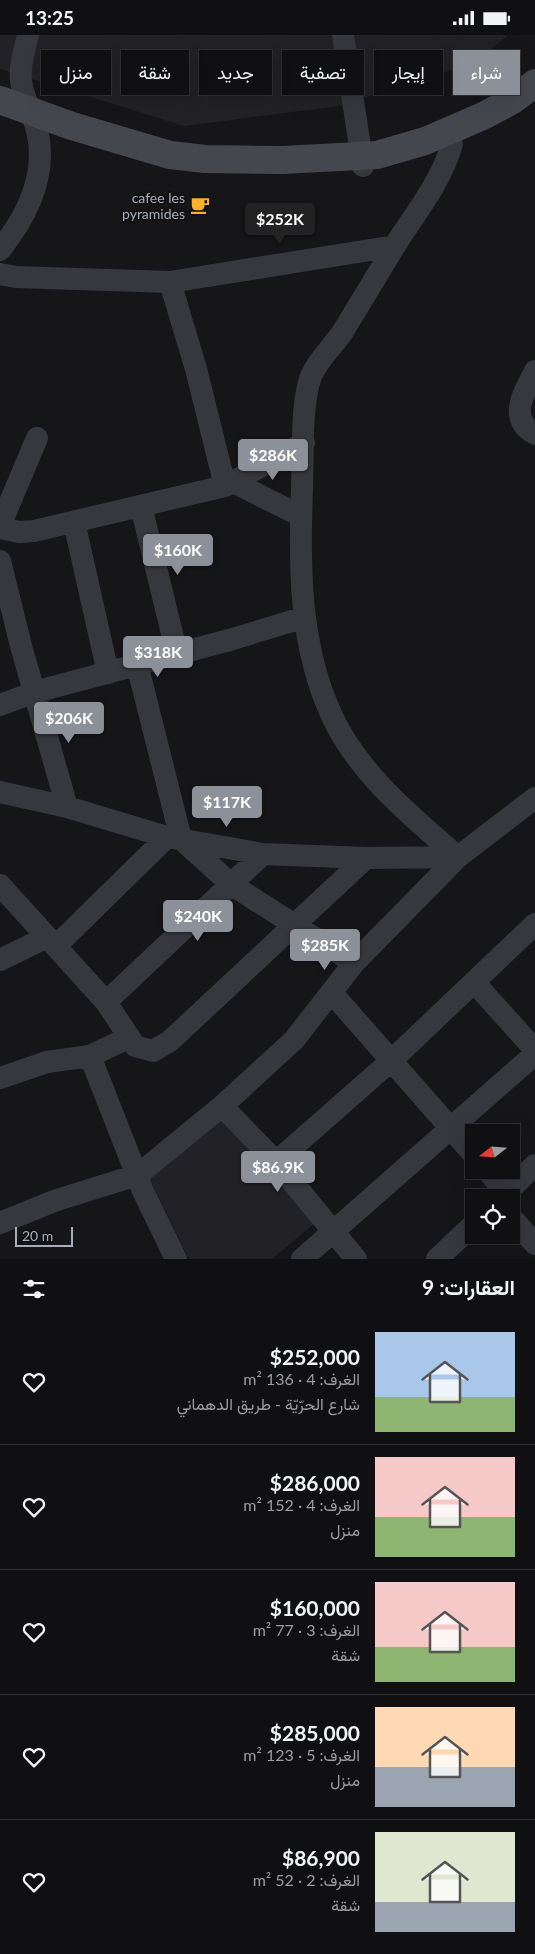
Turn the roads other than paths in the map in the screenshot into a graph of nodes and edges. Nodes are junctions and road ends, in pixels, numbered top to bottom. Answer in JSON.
{"nodes":[{"id":1,"x":28,"y":35,"type":"edge"},
{"id":2,"x":343,"y":35,"type":"edge"},
{"id":3,"x":532,"y":95,"type":"edge"},
{"id":4,"x":0,"y":100,"type":"edge"},
{"id":5,"x":0,"y":117,"type":"edge"},
{"id":6,"x":34,"y":121,"type":"junction"},
{"id":7,"x":452,"y":144,"type":"junction"},
{"id":8,"x":362,"y":160,"type":"junction"},
{"id":9,"x":395,"y":246,"type":"junction"},
{"id":10,"x":0,"y":250,"type":"edge"},
{"id":11,"x":0,"y":275,"type":"edge"},
{"id":12,"x":170,"y":281,"type":"junction"},
{"id":13,"x":535,"y":371,"type":"edge"},
{"id":14,"x":535,"y":434,"type":"edge"},
{"id":15,"x":37,"y":438,"type":"dead end"},
{"id":16,"x":304,"y":443,"type":"junction"},
{"id":17,"x":229,"y":484,"type":"junction"},
{"id":18,"x":142,"y":506,"type":"junction"},
{"id":19,"x":301,"y":516,"type":"junction"},
{"id":20,"x":74,"y":522,"type":"junction"},
{"id":21,"x":0,"y":527,"type":"edge"},
{"id":22,"x":0,"y":561,"type":"edge"},
{"id":23,"x":304,"y":617,"type":"junction"},
{"id":24,"x":178,"y":654,"type":"junction"},
{"id":25,"x":137,"y":664,"type":"junction"},
{"id":26,"x":108,"y":673,"type":"junction"},
{"id":27,"x":35,"y":691,"type":"junction"},
{"id":28,"x":0,"y":705,"type":"edge"},
{"id":29,"x":0,"y":792,"type":"edge"},
{"id":30,"x":535,"y":798,"type":"edge"},
{"id":31,"x":67,"y":807,"type":"junction"},
{"id":32,"x":174,"y":838,"type":"junction"},
{"id":33,"x":263,"y":854,"type":"junction"},
{"id":34,"x":458,"y":857,"type":"junction"},
{"id":35,"x":366,"y":858,"type":"junction"},
{"id":36,"x":0,"y":885,"type":"edge"},
{"id":37,"x":232,"y":885,"type":"junction"},
{"id":38,"x":294,"y":924,"type":"junction"},
{"id":39,"x":533,"y":931,"type":"edge"},
{"id":40,"x":52,"y":941,"type":"junction"},
{"id":41,"x":0,"y":960,"type":"edge"},
{"id":42,"x":354,"y":963,"type":"junction"},
{"id":43,"x":474,"y":982,"type":"junction"},
{"id":44,"x":332,"y":993,"type":"junction"},
{"id":45,"x":106,"y":1002,"type":"junction"},
{"id":46,"x":128,"y":1038,"type":"junction"},
{"id":47,"x":535,"y":1052,"type":"edge"},
{"id":48,"x":90,"y":1056,"type":"junction"},
{"id":49,"x":392,"y":1060,"type":"junction"},
{"id":50,"x":0,"y":1078,"type":"edge"},
{"id":51,"x":222,"y":1106,"type":"junction"},
{"id":52,"x":451,"y":1129,"type":"junction"},
{"id":53,"x":465,"y":1145,"type":"edge"},
{"id":54,"x":276,"y":1162,"type":"junction"},
{"id":55,"x":535,"y":1165,"type":"edge"},
{"id":56,"x":137,"y":1175,"type":"junction"},
{"id":57,"x":510,"y":1189,"type":"edge"},
{"id":58,"x":0,"y":1223,"type":"edge"},
{"id":59,"x":520,"y":1227,"type":"edge"},
{"id":60,"x":334,"y":1231,"type":"junction"},
{"id":61,"x":465,"y":1235,"type":"edge"},
{"id":62,"x":535,"y":1244,"type":"edge"},
{"id":63,"x":446,"y":1256,"type":"edge"},
{"id":64,"x":171,"y":1257,"type":"edge"},
{"id":65,"x":302,"y":1259,"type":"edge"},
{"id":66,"x":356,"y":1259,"type":"edge"}],
"edges":[{"from":1,"to":6,"type":"street"},
{"from":2,"to":8,"type":"street"},
{"from":3,"to":7,"type":"main road"},
{"from":3,"to":8,"type":"main road"},
{"from":4,"to":6,"type":"main road"},
{"from":5,"to":6,"type":"main road"},
{"from":6,"to":8,"type":"main road"},
{"from":6,"to":10,"type":"street"},
{"from":7,"to":8,"type":"main road"},
{"from":7,"to":9,"type":"street"},
{"from":9,"to":12,"type":"street"},
{"from":9,"to":16,"type":"street"},
{"from":11,"to":12,"type":"street"},
{"from":12,"to":17,"type":"street"},
{"from":13,"to":14,"type":"street"},
{"from":15,"to":21,"type":"street"},
{"from":16,"to":17,"type":"street"},
{"from":16,"to":19,"type":"street"},
{"from":17,"to":18,"type":"street"},
{"from":17,"to":19,"type":"street"},
{"from":18,"to":20,"type":"street"},
{"from":18,"to":24,"type":"street"},
{"from":19,"to":23,"type":"street"},
{"from":20,"to":21,"type":"street"},
{"from":20,"to":26,"type":"street"},
{"from":22,"to":27,"type":"street"},
{"from":23,"to":24,"type":"street"},
{"from":23,"to":34,"type":"street"},
{"from":24,"to":25,"type":"street"},
{"from":25,"to":26,"type":"street"},
{"from":25,"to":32,"type":"street"},
{"from":26,"to":27,"type":"street"},
{"from":27,"to":28,"type":"street"},
{"from":27,"to":31,"type":"street"},
{"from":29,"to":31,"type":"street"},
{"from":30,"to":34,"type":"street"},
{"from":31,"to":32,"type":"street"},
{"from":32,"to":33,"type":"street"},
{"from":32,"to":37,"type":"street"},
{"from":32,"to":40,"type":"street"},
{"from":33,"to":35,"type":"street"},
{"from":33,"to":37,"type":"street"},
{"from":34,"to":35,"type":"street"},
{"from":34,"to":42,"type":"street"},
{"from":35,"to":38,"type":"street"},
{"from":36,"to":40,"type":"street"},
{"from":37,"to":38,"type":"street"},
{"from":37,"to":45,"type":"street"},
{"from":38,"to":42,"type":"street"},
{"from":38,"to":46,"type":"street"},
{"from":39,"to":43,"type":"street"},
{"from":40,"to":41,"type":"street"},
{"from":40,"to":45,"type":"street"},
{"from":42,"to":44,"type":"street"},
{"from":43,"to":47,"type":"street"},
{"from":43,"to":49,"type":"street"},
{"from":44,"to":49,"type":"street"},
{"from":44,"to":51,"type":"street"},
{"from":45,"to":46,"type":"street"},
{"from":46,"to":48,"type":"street"},
{"from":47,"to":52,"type":"street"},
{"from":48,"to":50,"type":"street"},
{"from":48,"to":56,"type":"street"},
{"from":49,"to":52,"type":"street"},
{"from":49,"to":54,"type":"street"},
{"from":51,"to":54,"type":"street"},
{"from":51,"to":56,"type":"street"},
{"from":52,"to":53,"type":"street"},
{"from":52,"to":60,"type":"street"},
{"from":54,"to":60,"type":"street"},
{"from":55,"to":57,"type":"street"},
{"from":56,"to":58,"type":"street"},
{"from":56,"to":64,"type":"street"},
{"from":59,"to":62,"type":"street"},
{"from":60,"to":65,"type":"street"},
{"from":60,"to":66,"type":"street"},
{"from":61,"to":63,"type":"street"}]}
